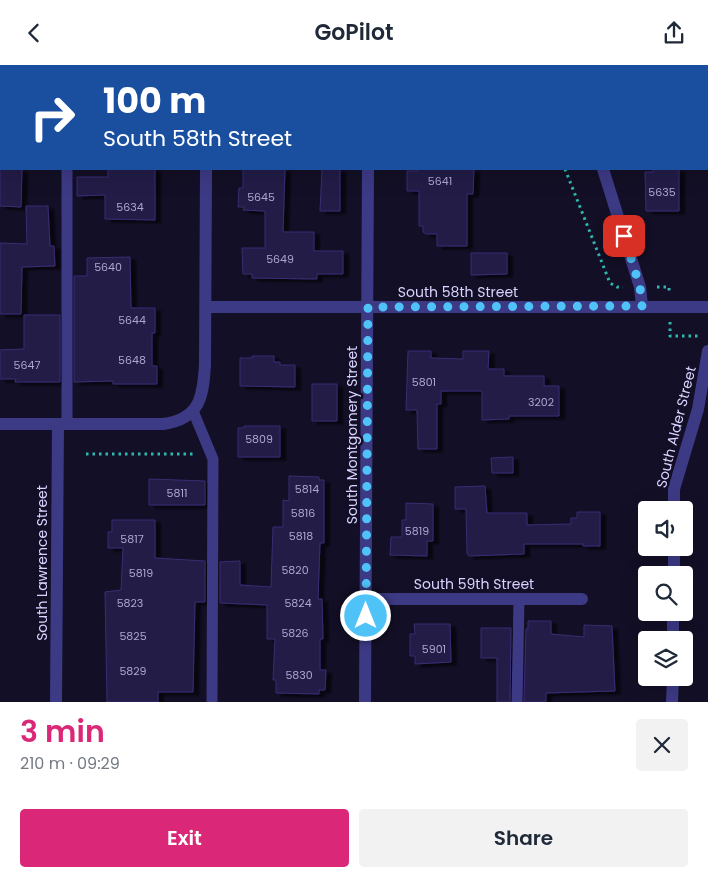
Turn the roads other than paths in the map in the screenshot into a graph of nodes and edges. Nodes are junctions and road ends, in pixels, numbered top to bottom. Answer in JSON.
{"nodes":[{"id":1,"x":67,"y":170,"type":"edge"},
{"id":2,"x":206,"y":170,"type":"edge"},
{"id":3,"x":368,"y":170,"type":"edge"},
{"id":4,"x":603,"y":170,"type":"edge"},
{"id":5,"x":642,"y":306,"type":"junction"},
{"id":6,"x":207,"y":307,"type":"junction"},
{"id":7,"x":368,"y":307,"type":"junction"},
{"id":8,"x":708,"y":307,"type":"edge"},
{"id":9,"x":708,"y":351,"type":"edge"},
{"id":10,"x":193,"y":411,"type":"junction"},
{"id":11,"x":0,"y":424,"type":"edge"},
{"id":12,"x":62,"y":424,"type":"junction"},
{"id":13,"x":674,"y":501,"type":"edge"},
{"id":14,"x":366,"y":599,"type":"junction"},
{"id":15,"x":519,"y":599,"type":"junction"},
{"id":16,"x":582,"y":599,"type":"dead end"},
{"id":17,"x":673,"y":686,"type":"edge"},
{"id":18,"x":56,"y":702,"type":"edge"},
{"id":19,"x":212,"y":702,"type":"edge"},
{"id":20,"x":366,"y":702,"type":"edge"},
{"id":21,"x":517,"y":702,"type":"edge"},
{"id":22,"x":672,"y":702,"type":"edge"}],
"edges":[{"from":1,"to":12,"type":"lane"},
{"from":2,"to":6,"type":"street"},
{"from":3,"to":7,"type":"street","name":"South Montgomery Street"},
{"from":4,"to":5,"type":"street"},
{"from":5,"to":7,"type":"street","name":"South 58th Street"},
{"from":5,"to":8,"type":"street","name":"South 58th Street"},
{"from":6,"to":7,"type":"street","name":"South 58th Street"},
{"from":6,"to":10,"type":"street"},
{"from":7,"to":14,"type":"street","name":"South Montgomery Street"},
{"from":9,"to":13,"type":"street","name":"South Alder Street"},
{"from":10,"to":12,"type":"street"},
{"from":10,"to":19,"type":"lane"},
{"from":11,"to":12,"type":"street"},
{"from":12,"to":18,"type":"street","name":"South Lawrence Street"},
{"from":14,"to":15,"type":"street","name":"South 59th Street"},
{"from":14,"to":20,"type":"street","name":"South Montgomery Street"},
{"from":15,"to":16,"type":"street","name":"South 59th Street"},
{"from":15,"to":21,"type":"lane"},
{"from":17,"to":22,"type":"street"}]}
